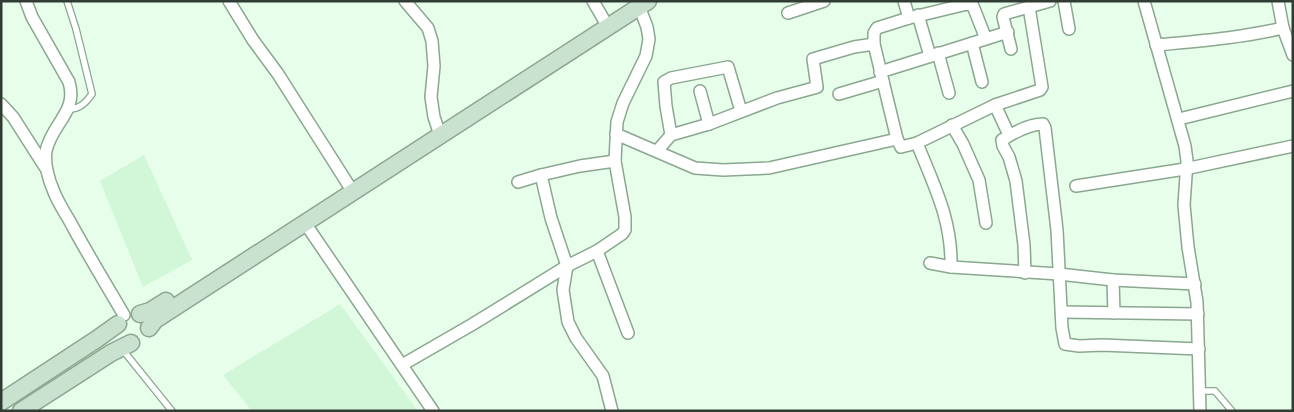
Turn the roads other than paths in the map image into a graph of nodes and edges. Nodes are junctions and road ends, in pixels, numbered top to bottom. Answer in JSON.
{"nodes":[{"id":1,"x":26,"y":1,"type":"edge"},
{"id":2,"x":67,"y":1,"type":"edge"},
{"id":3,"x":229,"y":1,"type":"edge"},
{"id":4,"x":405,"y":1,"type":"edge"},
{"id":5,"x":593,"y":1,"type":"edge"},
{"id":6,"x":824,"y":1,"type":"edge"},
{"id":7,"x":904,"y":1,"type":"edge"},
{"id":8,"x":1050,"y":1,"type":"edge"},
{"id":9,"x":1064,"y":1,"type":"edge"},
{"id":10,"x":1144,"y":1,"type":"edge"},
{"id":11,"x":1278,"y":1,"type":"edge"},
{"id":12,"x":639,"y":3,"type":"edge"},
{"id":13,"x":1029,"y":7,"type":"junction"},
{"id":14,"x":788,"y":13,"type":"dead end"},
{"id":15,"x":914,"y":17,"type":"junction"},
{"id":16,"x":604,"y":20,"type":"junction"},
{"id":17,"x":1283,"y":28,"type":"junction"},
{"id":18,"x":1069,"y":29,"type":"dead end"},
{"id":19,"x":1008,"y":32,"type":"junction"},
{"id":20,"x":986,"y":39,"type":"junction"},
{"id":21,"x":972,"y":43,"type":"junction"},
{"id":22,"x":874,"y":44,"type":"junction"},
{"id":23,"x":1156,"y":45,"type":"junction"},
{"id":24,"x":1011,"y":49,"type":"dead end"},
{"id":25,"x":934,"y":54,"type":"junction"},
{"id":26,"x":1293,"y":55,"type":"edge"},
{"id":27,"x":881,"y":76,"type":"junction"},
{"id":28,"x":982,"y":82,"type":"dead end"},
{"id":29,"x":700,"y":91,"type":"dead end"},
{"id":30,"x":1293,"y":91,"type":"edge"},
{"id":31,"x":949,"y":93,"type":"dead end"},
{"id":32,"x":839,"y":94,"type":"dead end"},
{"id":33,"x":1,"y":104,"type":"edge"},
{"id":34,"x":995,"y":105,"type":"junction"},
{"id":35,"x":68,"y":109,"type":"junction"},
{"id":36,"x":741,"y":111,"type":"junction"},
{"id":37,"x":1179,"y":119,"type":"junction"},
{"id":38,"x":709,"y":124,"type":"junction"},
{"id":39,"x":952,"y":125,"type":"junction"},
{"id":40,"x":439,"y":130,"type":"junction"},
{"id":41,"x":616,"y":134,"type":"junction"},
{"id":42,"x":671,"y":135,"type":"junction"},
{"id":43,"x":1009,"y":135,"type":"junction"},
{"id":44,"x":897,"y":139,"type":"junction"},
{"id":45,"x":917,"y":143,"type":"junction"},
{"id":46,"x":1293,"y":146,"type":"edge"},
{"id":47,"x":657,"y":150,"type":"junction"},
{"id":48,"x":615,"y":162,"type":"junction"},
{"id":49,"x":46,"y":168,"type":"junction"},
{"id":50,"x":1185,"y":169,"type":"junction"},
{"id":51,"x":540,"y":175,"type":"junction"},
{"id":52,"x":518,"y":182,"type":"dead end"},
{"id":53,"x":1076,"y":186,"type":"dead end"},
{"id":54,"x":350,"y":187,"type":"junction"},
{"id":55,"x":305,"y":223,"type":"junction"},
{"id":56,"x":986,"y":223,"type":"dead end"},
{"id":57,"x":597,"y":251,"type":"junction"},
{"id":58,"x":245,"y":255,"type":"junction"},
{"id":59,"x":930,"y":263,"type":"dead end"},
{"id":60,"x":567,"y":266,"type":"junction"},
{"id":61,"x":951,"y":267,"type":"junction"},
{"id":62,"x":1025,"y":272,"type":"junction"},
{"id":63,"x":1059,"y":274,"type":"junction"},
{"id":64,"x":1113,"y":280,"type":"junction"},
{"id":65,"x":1195,"y":284,"type":"junction"},
{"id":66,"x":1062,"y":312,"type":"junction"},
{"id":67,"x":1114,"y":313,"type":"junction"},
{"id":68,"x":1198,"y":314,"type":"junction"},
{"id":69,"x":121,"y":319,"type":"junction"},
{"id":70,"x":144,"y":321,"type":"junction"},
{"id":71,"x":628,"y":333,"type":"dead end"},
{"id":72,"x":126,"y":345,"type":"junction"},
{"id":73,"x":1199,"y":349,"type":"junction"},
{"id":74,"x":402,"y":366,"type":"junction"},
{"id":75,"x":1199,"y":391,"type":"junction"},
{"id":76,"x":1,"y":402,"type":"edge"},
{"id":77,"x":21,"y":411,"type":"edge"},
{"id":78,"x":172,"y":411,"type":"edge"},
{"id":79,"x":433,"y":411,"type":"edge"},
{"id":80,"x":612,"y":411,"type":"edge"},
{"id":81,"x":1200,"y":411,"type":"edge"},
{"id":82,"x":1232,"y":411,"type":"edge"}],
"edges":[{"from":1,"to":35,"type":"street"},
{"from":2,"to":35,"type":"lane"},
{"from":3,"to":54,"type":"street"},
{"from":4,"to":40,"type":"street"},
{"from":5,"to":16,"type":"street"},
{"from":6,"to":14,"type":"street"},
{"from":7,"to":15,"type":"street"},
{"from":8,"to":13,"type":"street"},
{"from":9,"to":18,"type":"street"},
{"from":10,"to":23,"type":"street"},
{"from":11,"to":17,"type":"street"},
{"from":12,"to":16,"type":"main road"},
{"from":12,"to":40,"type":"main road"},
{"from":12,"to":41,"type":"street"},
{"from":13,"to":19,"type":"street"},
{"from":13,"to":34,"type":"street"},
{"from":15,"to":20,"type":"street"},
{"from":15,"to":22,"type":"street"},
{"from":15,"to":25,"type":"street"},
{"from":16,"to":40,"type":"main road"},
{"from":17,"to":23,"type":"street"},
{"from":17,"to":26,"type":"street"},
{"from":19,"to":20,"type":"street"},
{"from":19,"to":24,"type":"street"},
{"from":20,"to":21,"type":"street"},
{"from":21,"to":25,"type":"street"},
{"from":21,"to":28,"type":"street"},
{"from":22,"to":27,"type":"street"},
{"from":22,"to":36,"type":"street"},
{"from":23,"to":37,"type":"street"},
{"from":25,"to":27,"type":"street"},
{"from":25,"to":31,"type":"street"},
{"from":27,"to":32,"type":"street"},
{"from":27,"to":44,"type":"street"},
{"from":29,"to":38,"type":"street"},
{"from":30,"to":37,"type":"street"},
{"from":33,"to":49,"type":"street"},
{"from":34,"to":39,"type":"street"},
{"from":34,"to":43,"type":"street"},
{"from":35,"to":49,"type":"street"},
{"from":36,"to":38,"type":"street"},
{"from":36,"to":42,"type":"street"},
{"from":37,"to":50,"type":"street"},
{"from":38,"to":42,"type":"street"},
{"from":39,"to":45,"type":"street"},
{"from":39,"to":56,"type":"street"},
{"from":40,"to":54,"type":"main road"},
{"from":41,"to":47,"type":"street"},
{"from":41,"to":48,"type":"street"},
{"from":42,"to":47,"type":"street"},
{"from":43,"to":62,"type":"street"},
{"from":43,"to":63,"type":"street"},
{"from":44,"to":45,"type":"street"},
{"from":44,"to":47,"type":"street"},
{"from":45,"to":61,"type":"street"},
{"from":46,"to":50,"type":"street"},
{"from":48,"to":51,"type":"street"},
{"from":48,"to":57,"type":"street"},
{"from":49,"to":69,"type":"street"},
{"from":50,"to":53,"type":"street"},
{"from":50,"to":65,"type":"street"},
{"from":51,"to":52,"type":"street"},
{"from":51,"to":60,"type":"street"},
{"from":54,"to":55,"type":"main road"},
{"from":54,"to":58,"type":"main road"},
{"from":55,"to":58,"type":"main road"},
{"from":55,"to":74,"type":"street"},
{"from":57,"to":60,"type":"street"},
{"from":57,"to":71,"type":"street"},
{"from":58,"to":70,"type":"main road"},
{"from":59,"to":61,"type":"street"},
{"from":60,"to":74,"type":"street"},
{"from":60,"to":80,"type":"street"},
{"from":61,"to":62,"type":"street"},
{"from":62,"to":63,"type":"street"},
{"from":63,"to":64,"type":"street"},
{"from":63,"to":66,"type":"street"},
{"from":64,"to":65,"type":"street"},
{"from":64,"to":67,"type":"street"},
{"from":65,"to":68,"type":"street"},
{"from":66,"to":67,"type":"street"},
{"from":66,"to":73,"type":"street"},
{"from":67,"to":68,"type":"street"},
{"from":68,"to":73,"type":"street"},
{"from":69,"to":70,"type":"main road"},
{"from":69,"to":72,"type":"main road"},
{"from":69,"to":76,"type":"main road"},
{"from":70,"to":72,"type":"main road"},
{"from":72,"to":77,"type":"main road"},
{"from":72,"to":78,"type":"lane"},
{"from":73,"to":75,"type":"street"},
{"from":74,"to":79,"type":"street"},
{"from":75,"to":81,"type":"street"},
{"from":75,"to":82,"type":"lane"}]}
